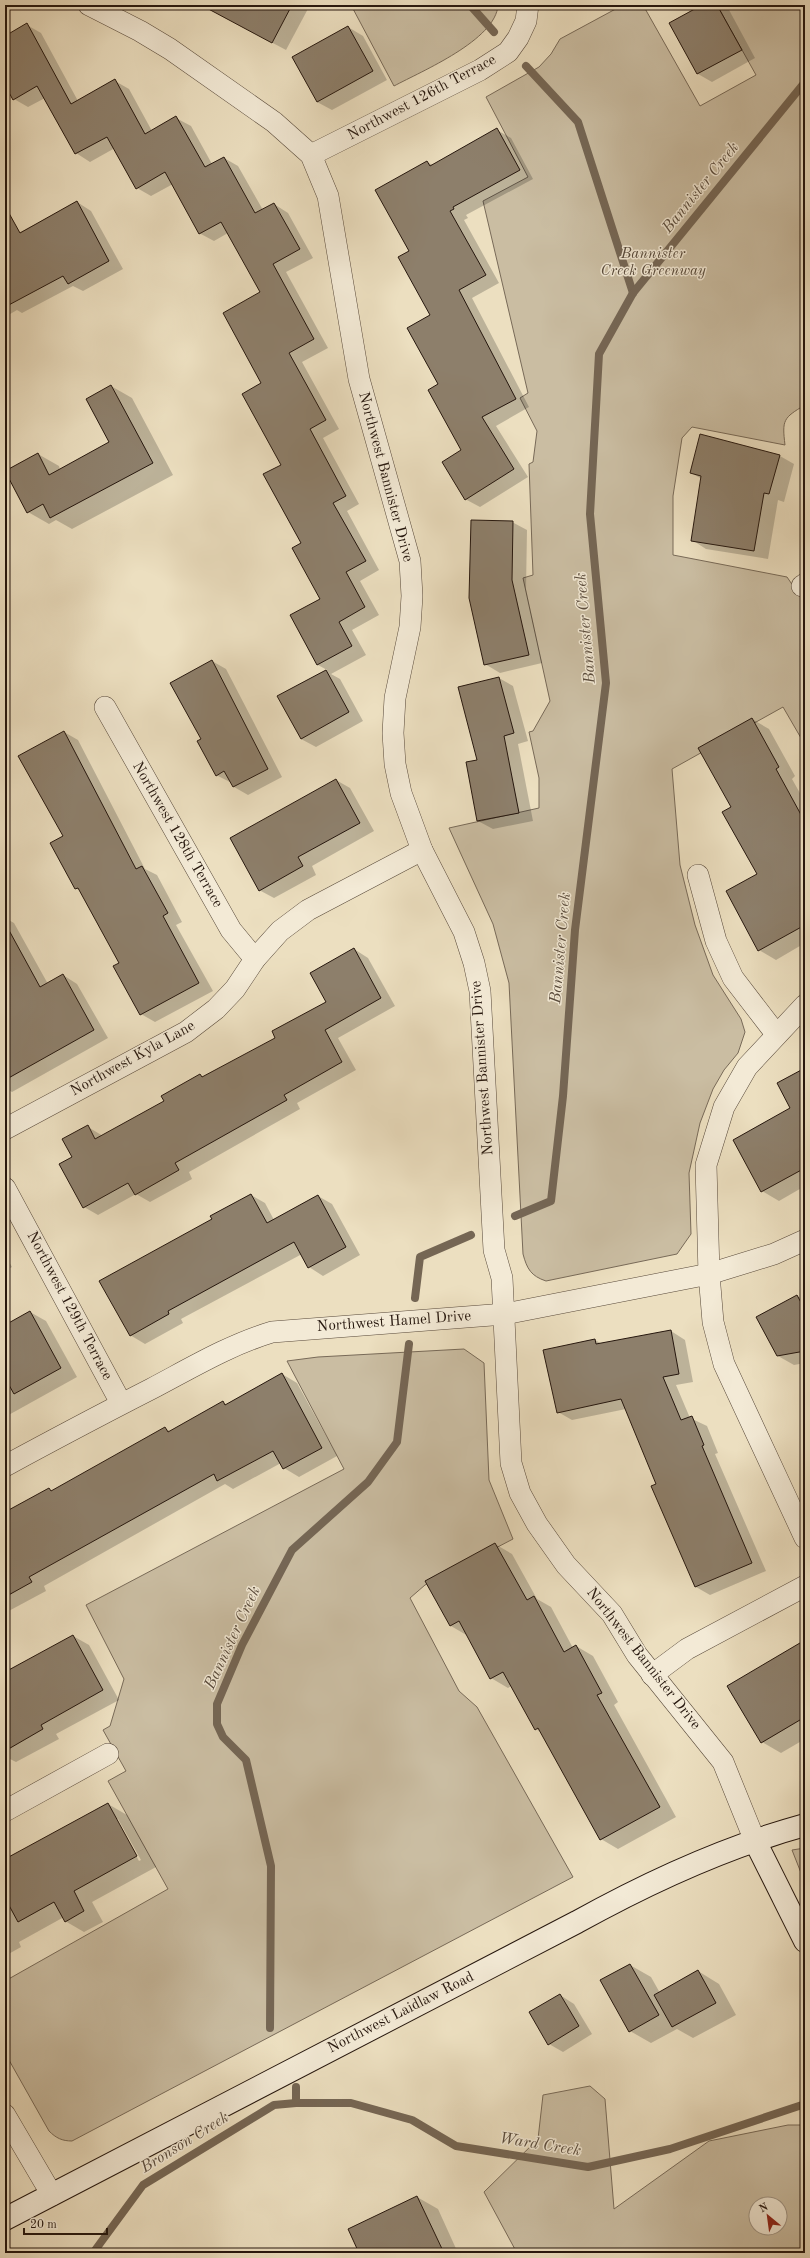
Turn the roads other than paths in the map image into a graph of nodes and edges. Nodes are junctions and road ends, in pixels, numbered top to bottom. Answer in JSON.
{"nodes":[{"id":1,"x":89,"y":5,"type":"edge"},
{"id":2,"x":528,"y":5,"type":"edge"},
{"id":3,"x":311,"y":155,"type":"junction"},
{"id":4,"x":105,"y":707,"type":"dead end"},
{"id":5,"x":422,"y":850,"type":"junction"},
{"id":6,"x":698,"y":875,"type":"dead end"},
{"id":7,"x":255,"y":958,"type":"junction"},
{"id":8,"x":805,"y":1005,"type":"edge"},
{"id":9,"x":776,"y":1034,"type":"junction"},
{"id":10,"x":5,"y":1129,"type":"edge"},
{"id":11,"x":5,"y":1188,"type":"edge"},
{"id":12,"x":805,"y":1240,"type":"edge"},
{"id":13,"x":709,"y":1274,"type":"junction"},
{"id":14,"x":505,"y":1314,"type":"junction"},
{"id":15,"x":121,"y":1403,"type":"junction"},
{"id":16,"x":5,"y":1466,"type":"edge"},
{"id":17,"x":805,"y":1538,"type":"edge"},
{"id":18,"x":805,"y":1586,"type":"edge"},
{"id":19,"x":652,"y":1674,"type":"junction"},
{"id":20,"x":108,"y":1754,"type":"dead end"},
{"id":21,"x":5,"y":1811,"type":"edge"},
{"id":22,"x":805,"y":1825,"type":"edge"},
{"id":23,"x":755,"y":1842,"type":"junction"},
{"id":24,"x":805,"y":1941,"type":"edge"},
{"id":25,"x":5,"y":2115,"type":"edge"},
{"id":26,"x":52,"y":2195,"type":"junction"},
{"id":27,"x":5,"y":2219,"type":"edge"}],
"edges":[{"from":1,"to":3,"type":"street","name":"Northwest Bannister Drive"},
{"from":2,"to":3,"type":"street","name":"Northwest 126th Terrace"},
{"from":3,"to":5,"type":"street","name":"Northwest Bannister Drive"},
{"from":4,"to":7,"type":"street","name":"Northwest 128th Terrace"},
{"from":5,"to":7,"type":"street","name":"Northwest Kyla Lane"},
{"from":5,"to":14,"type":"street","name":"Northwest Bannister Drive"},
{"from":6,"to":9,"type":"street"},
{"from":7,"to":10,"type":"street","name":"Northwest Kyla Lane"},
{"from":8,"to":9,"type":"street"},
{"from":9,"to":13,"type":"street"},
{"from":11,"to":15,"type":"street","name":"Northwest 129th Terrace"},
{"from":12,"to":13,"type":"street","name":"Northwest Hamel Drive"},
{"from":13,"to":14,"type":"street","name":"Northwest Hamel Drive"},
{"from":13,"to":17,"type":"street"},
{"from":14,"to":15,"type":"street","name":"Northwest Hamel Drive"},
{"from":14,"to":19,"type":"street","name":"Northwest Bannister Drive"},
{"from":15,"to":16,"type":"street","name":"Northwest Hamel Drive"},
{"from":18,"to":19,"type":"street"},
{"from":19,"to":23,"type":"street","name":"Northwest Bannister Drive"},
{"from":20,"to":21,"type":"street"},
{"from":22,"to":23,"type":"main road","name":"Northwest Laidlaw Road"},
{"from":23,"to":24,"type":"main road"},
{"from":23,"to":26,"type":"main road","name":"Northwest Laidlaw Road"},
{"from":25,"to":26,"type":"street"},
{"from":26,"to":27,"type":"main road","name":"Northwest Laidlaw Road"}]}
